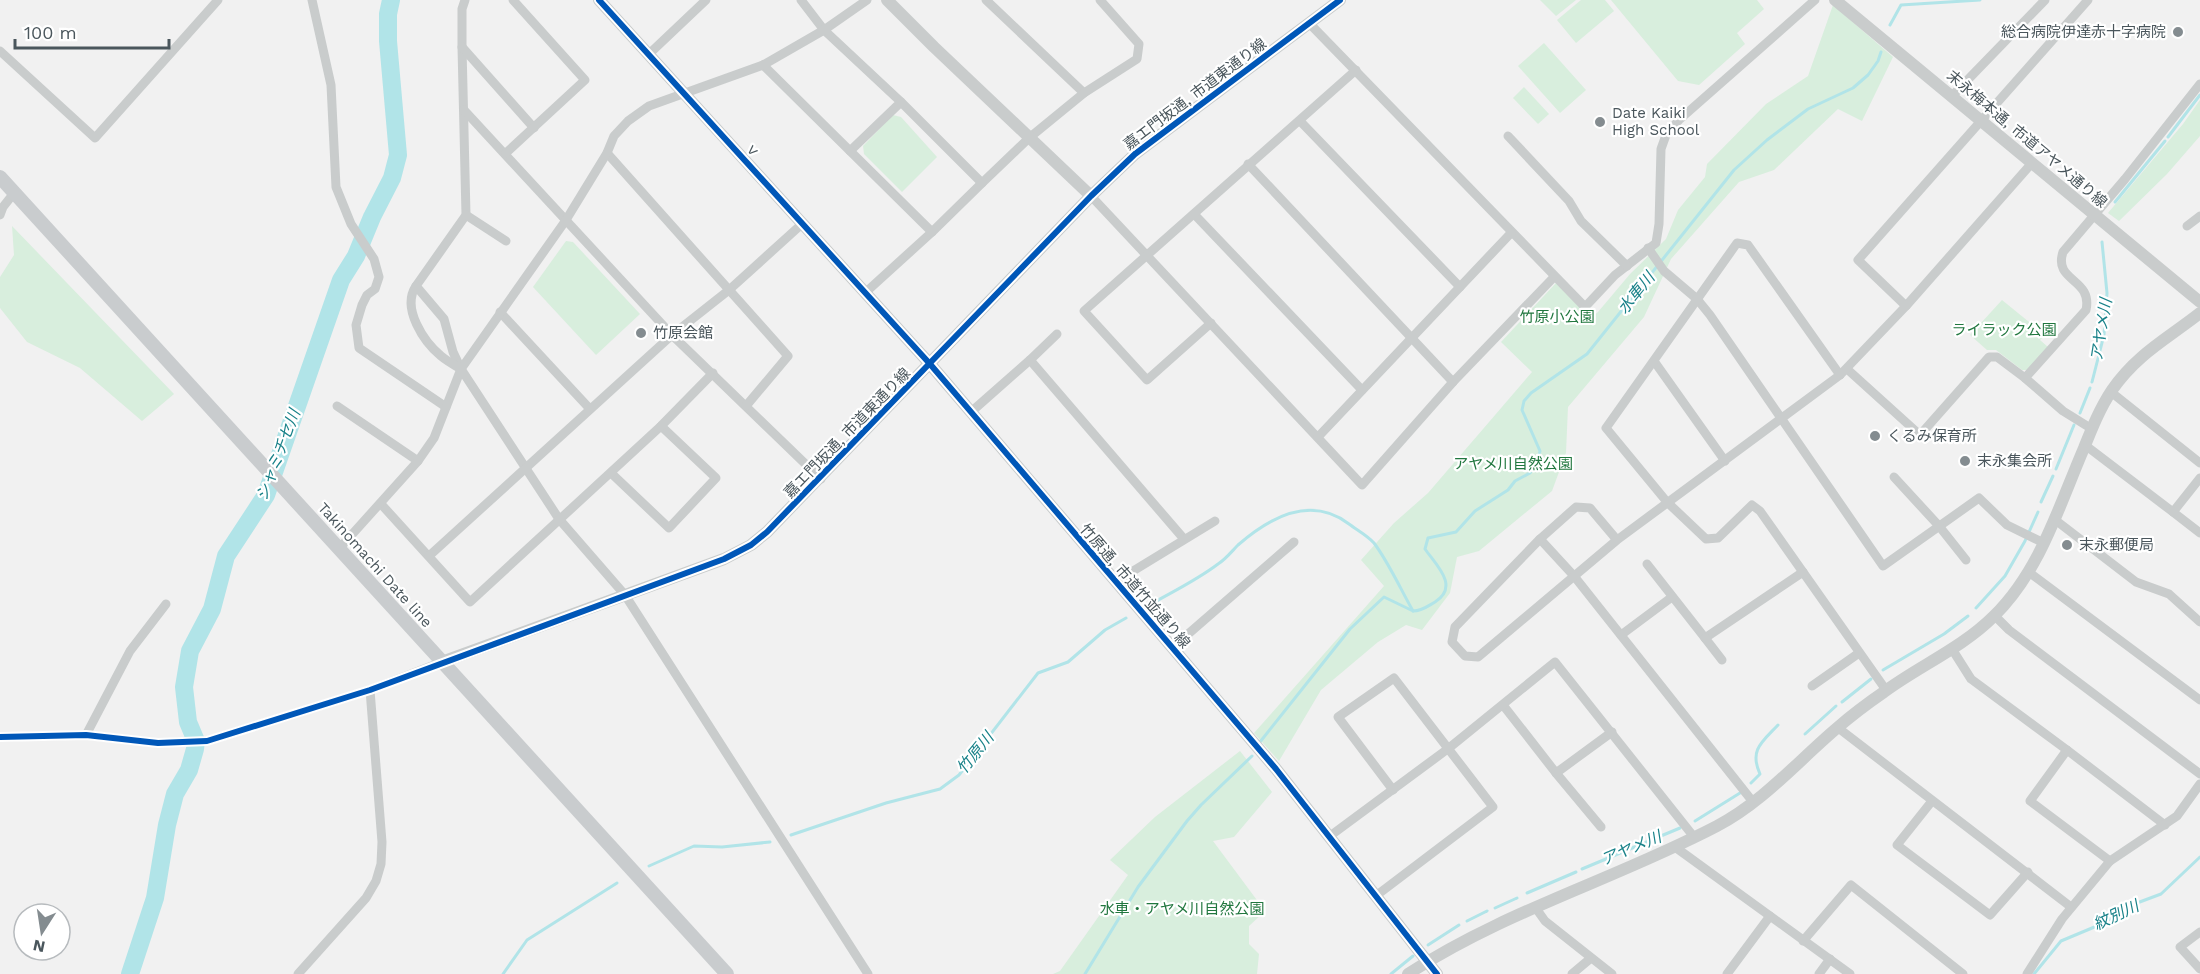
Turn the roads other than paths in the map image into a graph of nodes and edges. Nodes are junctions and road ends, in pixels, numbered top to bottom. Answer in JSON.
{"nodes":[{"id":1,"x":218,"y":0,"type":"edge"},
{"id":2,"x":312,"y":0,"type":"edge"},
{"id":3,"x":465,"y":0,"type":"edge"},
{"id":4,"x":513,"y":0,"type":"edge"},
{"id":5,"x":599,"y":0,"type":"edge"},
{"id":6,"x":706,"y":0,"type":"edge"},
{"id":7,"x":801,"y":0,"type":"edge"},
{"id":8,"x":867,"y":0,"type":"edge"},
{"id":9,"x":887,"y":0,"type":"edge"},
{"id":10,"x":986,"y":0,"type":"edge"},
{"id":11,"x":1100,"y":0,"type":"edge"},
{"id":12,"x":1340,"y":0,"type":"edge"},
{"id":13,"x":1815,"y":0,"type":"edge"},
{"id":14,"x":1835,"y":0,"type":"edge"},
{"id":15,"x":2045,"y":0,"type":"edge"},
{"id":16,"x":2088,"y":0,"type":"edge"},
{"id":17,"x":1309,"y":23,"type":"junction"},
{"id":18,"x":824,"y":30,"type":"junction"},
{"id":19,"x":462,"y":47,"type":"junction"},
{"id":20,"x":0,"y":51,"type":"edge"},
{"id":21,"x":648,"y":54,"type":"junction"},
{"id":22,"x":763,"y":65,"type":"junction"},
{"id":23,"x":1356,"y":70,"type":"junction"},
{"id":24,"x":2200,"y":84,"type":"edge"},
{"id":25,"x":1083,"y":93,"type":"junction"},
{"id":26,"x":685,"y":94,"type":"junction"},
{"id":27,"x":1952,"y":96,"type":"junction"},
{"id":28,"x":901,"y":102,"type":"junction"},
{"id":29,"x":464,"y":110,"type":"junction"},
{"id":30,"x":1980,"y":120,"type":"junction"},
{"id":31,"x":1300,"y":121,"type":"junction"},
{"id":32,"x":534,"y":128,"type":"junction"},
{"id":33,"x":1508,"y":136,"type":"dead end"},
{"id":34,"x":1029,"y":138,"type":"junction"},
{"id":35,"x":850,"y":151,"type":"junction"},
{"id":36,"x":506,"y":153,"type":"junction"},
{"id":37,"x":607,"y":153,"type":"junction"},
{"id":38,"x":2032,"y":163,"type":"junction"},
{"id":39,"x":1248,"y":164,"type":"junction"},
{"id":40,"x":0,"y":177,"type":"edge"},
{"id":41,"x":982,"y":183,"type":"junction"},
{"id":42,"x":14,"y":194,"type":"junction"},
{"id":43,"x":1091,"y":196,"type":"junction"},
{"id":44,"x":1194,"y":214,"type":"junction"},
{"id":45,"x":0,"y":215,"type":"edge"},
{"id":46,"x":466,"y":215,"type":"junction"},
{"id":47,"x":2095,"y":215,"type":"junction"},
{"id":48,"x":2200,"y":216,"type":"edge"},
{"id":49,"x":566,"y":220,"type":"junction"},
{"id":50,"x":803,"y":223,"type":"junction"},
{"id":51,"x":2187,"y":226,"type":"dead end"},
{"id":52,"x":932,"y":232,"type":"junction"},
{"id":53,"x":1511,"y":234,"type":"junction"},
{"id":54,"x":506,"y":241,"type":"dead end"},
{"id":55,"x":1648,"y":248,"type":"junction"},
{"id":56,"x":1147,"y":256,"type":"junction"},
{"id":57,"x":1627,"y":266,"type":"junction"},
{"id":58,"x":1554,"y":277,"type":"junction"},
{"id":59,"x":416,"y":286,"type":"junction"},
{"id":60,"x":1460,"y":287,"type":"junction"},
{"id":61,"x":729,"y":290,"type":"junction"},
{"id":62,"x":866,"y":292,"type":"junction"},
{"id":63,"x":1697,"y":299,"type":"junction"},
{"id":64,"x":2200,"y":302,"type":"edge"},
{"id":65,"x":1906,"y":306,"type":"junction"},
{"id":66,"x":500,"y":312,"type":"junction"},
{"id":67,"x":2200,"y":313,"type":"edge"},
{"id":68,"x":1211,"y":323,"type":"junction"},
{"id":69,"x":1057,"y":334,"type":"dead end"},
{"id":70,"x":672,"y":335,"type":"junction"},
{"id":71,"x":1412,"y":338,"type":"junction"},
{"id":72,"x":1030,"y":360,"type":"junction"},
{"id":73,"x":1654,"y":361,"type":"junction"},
{"id":74,"x":930,"y":364,"type":"junction"},
{"id":75,"x":461,"y":369,"type":"junction"},
{"id":76,"x":1844,"y":372,"type":"junction"},
{"id":77,"x":713,"y":374,"type":"junction"},
{"id":78,"x":2025,"y":378,"type":"junction"},
{"id":79,"x":1453,"y":382,"type":"junction"},
{"id":80,"x":1362,"y":390,"type":"junction"},
{"id":81,"x":2111,"y":392,"type":"junction"},
{"id":82,"x":337,"y":405,"type":"dead end"},
{"id":83,"x":746,"y":406,"type":"junction"},
{"id":84,"x":446,"y":407,"type":"junction"},
{"id":85,"x":590,"y":409,"type":"junction"},
{"id":86,"x":971,"y":412,"type":"junction"},
{"id":87,"x":1781,"y":419,"type":"junction"},
{"id":88,"x":661,"y":426,"type":"junction"},
{"id":89,"x":2092,"y":429,"type":"junction"},
{"id":90,"x":1318,"y":437,"type":"junction"},
{"id":91,"x":2085,"y":445,"type":"junction"},
{"id":92,"x":418,"y":460,"type":"junction"},
{"id":93,"x":1725,"y":461,"type":"junction"},
{"id":94,"x":2200,"y":463,"type":"edge"},
{"id":95,"x":525,"y":469,"type":"junction"},
{"id":96,"x":611,"y":473,"type":"junction"},
{"id":97,"x":1894,"y":477,"type":"dead end"},
{"id":98,"x":2200,"y":478,"type":"edge"},
{"id":99,"x":821,"y":479,"type":"junction"},
{"id":100,"x":1667,"y":502,"type":"junction"},
{"id":101,"x":381,"y":504,"type":"junction"},
{"id":102,"x":2172,"y":512,"type":"junction"},
{"id":103,"x":560,"y":519,"type":"junction"},
{"id":104,"x":2054,"y":519,"type":"junction"},
{"id":105,"x":1215,"y":521,"type":"dead end"},
{"id":106,"x":1939,"y":526,"type":"junction"},
{"id":107,"x":2200,"y":533,"type":"edge"},
{"id":108,"x":1184,"y":539,"type":"junction"},
{"id":109,"x":1540,"y":539,"type":"junction"},
{"id":110,"x":1617,"y":540,"type":"junction"},
{"id":111,"x":1294,"y":542,"type":"dead end"},
{"id":112,"x":2044,"y":543,"type":"junction"},
{"id":113,"x":338,"y":550,"type":"junction"},
{"id":114,"x":429,"y":556,"type":"junction"},
{"id":115,"x":1966,"y":560,"type":"dead end"},
{"id":116,"x":1647,"y":564,"type":"dead end"},
{"id":117,"x":1803,"y":572,"type":"junction"},
{"id":118,"x":2030,"y":573,"type":"junction"},
{"id":119,"x":1574,"y":576,"type":"junction"},
{"id":120,"x":1114,"y":582,"type":"junction"},
{"id":121,"x":625,"y":595,"type":"junction"},
{"id":122,"x":1672,"y":597,"type":"junction"},
{"id":123,"x":166,"y":604,"type":"dead end"},
{"id":124,"x":1995,"y":616,"type":"junction"},
{"id":125,"x":2200,"y":622,"type":"edge"},
{"id":126,"x":1621,"y":635,"type":"junction"},
{"id":127,"x":1705,"y":638,"type":"junction"},
{"id":128,"x":1172,"y":648,"type":"junction"},
{"id":129,"x":1952,"y":649,"type":"junction"},
{"id":130,"x":1859,"y":653,"type":"junction"},
{"id":131,"x":1722,"y":660,"type":"dead end"},
{"id":132,"x":442,"y":662,"type":"junction"},
{"id":133,"x":1812,"y":686,"type":"dead end"},
{"id":134,"x":370,"y":690,"type":"junction"},
{"id":135,"x":1886,"y":690,"type":"junction"},
{"id":136,"x":2200,"y":700,"type":"edge"},
{"id":137,"x":1503,"y":705,"type":"junction"},
{"id":138,"x":1837,"y":728,"type":"junction"},
{"id":139,"x":1612,"y":732,"type":"junction"},
{"id":140,"x":86,"y":735,"type":"junction"},
{"id":141,"x":0,"y":737,"type":"edge"},
{"id":142,"x":1449,"y":748,"type":"junction"},
{"id":143,"x":2067,"y":750,"type":"junction"},
{"id":144,"x":1556,"y":773,"type":"junction"},
{"id":145,"x":2200,"y":774,"type":"edge"},
{"id":146,"x":2200,"y":784,"type":"edge"},
{"id":147,"x":1393,"y":790,"type":"junction"},
{"id":148,"x":1932,"y":801,"type":"junction"},
{"id":149,"x":1753,"y":802,"type":"junction"},
{"id":150,"x":2165,"y":825,"type":"junction"},
{"id":151,"x":1601,"y":826,"type":"dead end"},
{"id":152,"x":1330,"y":836,"type":"junction"},
{"id":153,"x":1694,"y":837,"type":"junction"},
{"id":154,"x":1675,"y":847,"type":"junction"},
{"id":155,"x":2110,"y":861,"type":"junction"},
{"id":156,"x":2028,"y":872,"type":"junction"},
{"id":157,"x":1377,"y":895,"type":"junction"},
{"id":158,"x":1535,"y":907,"type":"junction"},
{"id":159,"x":2071,"y":907,"type":"junction"},
{"id":160,"x":1770,"y":916,"type":"junction"},
{"id":161,"x":2200,"y":932,"type":"edge"},
{"id":162,"x":1803,"y":941,"type":"junction"},
{"id":163,"x":1591,"y":958,"type":"junction"},
{"id":164,"x":1830,"y":959,"type":"junction"},
{"id":165,"x":1428,"y":960,"type":"junction"},
{"id":166,"x":2200,"y":969,"type":"edge"},
{"id":167,"x":298,"y":974,"type":"edge"},
{"id":168,"x":727,"y":974,"type":"edge"},
{"id":169,"x":868,"y":974,"type":"edge"},
{"id":170,"x":1408,"y":974,"type":"edge"},
{"id":171,"x":1437,"y":974,"type":"edge"},
{"id":172,"x":1572,"y":974,"type":"edge"},
{"id":173,"x":1612,"y":974,"type":"edge"},
{"id":174,"x":1727,"y":974,"type":"edge"},
{"id":175,"x":1819,"y":974,"type":"edge"},
{"id":176,"x":1850,"y":974,"type":"edge"},
{"id":177,"x":1963,"y":974,"type":"edge"},
{"id":178,"x":2026,"y":974,"type":"edge"}],
"edges":[{"from":1,"to":20,"type":"street"},
{"from":2,"to":84,"type":"street"},
{"from":3,"to":19,"type":"street"},
{"from":4,"to":32,"type":"street"},
{"from":5,"to":21,"type":"street"},
{"from":6,"to":21,"type":"street"},
{"from":7,"to":18,"type":"street"},
{"from":8,"to":18,"type":"street"},
{"from":9,"to":34,"type":"street"},
{"from":10,"to":25,"type":"street"},
{"from":11,"to":25,"type":"street"},
{"from":12,"to":17,"type":"street","name":"嘉エ門坂通, 市道東通り線"},
{"from":13,"to":55,"type":"street"},
{"from":14,"to":27,"type":"street","name":"末永梅本通, 市道アヤメ通り線"},
{"from":15,"to":27,"type":"street"},
{"from":16,"to":30,"type":"street"},
{"from":17,"to":23,"type":"street"},
{"from":17,"to":43,"type":"street","name":"嘉エ門坂通, 市道東通り線"},
{"from":18,"to":22,"type":"street"},
{"from":18,"to":28,"type":"street"},
{"from":19,"to":29,"type":"street"},
{"from":19,"to":32,"type":"street"},
{"from":21,"to":26,"type":"street"},
{"from":22,"to":26,"type":"street"},
{"from":22,"to":35,"type":"street"},
{"from":23,"to":31,"type":"street"},
{"from":23,"to":53,"type":"street"},
{"from":24,"to":47,"type":"street"},
{"from":25,"to":34,"type":"street"},
{"from":26,"to":37,"type":"street"},
{"from":26,"to":50,"type":"street","name":"ｖ"},
{"from":27,"to":30,"type":"street","name":"末永梅本通, 市道アヤメ通り線"},
{"from":28,"to":35,"type":"street"},
{"from":28,"to":41,"type":"street"},
{"from":29,"to":36,"type":"street"},
{"from":29,"to":46,"type":"street"},
{"from":30,"to":38,"type":"street","name":"末永梅本通, 市道アヤメ通り線"},
{"from":30,"to":65,"type":"street"},
{"from":31,"to":39,"type":"street"},
{"from":31,"to":60,"type":"street"},
{"from":32,"to":36,"type":"street"},
{"from":33,"to":57,"type":"street"},
{"from":34,"to":41,"type":"street"},
{"from":34,"to":43,"type":"street"},
{"from":35,"to":52,"type":"street"},
{"from":36,"to":49,"type":"street"},
{"from":37,"to":49,"type":"street"},
{"from":37,"to":61,"type":"street"},
{"from":38,"to":47,"type":"street","name":"末永梅本通, 市道アヤメ通り線"},
{"from":38,"to":65,"type":"street"},
{"from":39,"to":44,"type":"street"},
{"from":39,"to":71,"type":"street"},
{"from":40,"to":42,"type":"main road","name":"Takinomachi Date line"},
{"from":41,"to":52,"type":"street"},
{"from":42,"to":45,"type":"street"},
{"from":42,"to":113,"type":"main road","name":"Takinomachi Date line"},
{"from":43,"to":56,"type":"street"},
{"from":43,"to":74,"type":"street","name":"嘉エ門坂通, 市道東通り線"},
{"from":44,"to":56,"type":"street"},
{"from":44,"to":80,"type":"street"},
{"from":46,"to":54,"type":"street"},
{"from":46,"to":59,"type":"street"},
{"from":47,"to":64,"type":"street","name":"末永梅本通, 市道アヤメ通り線"},
{"from":47,"to":78,"type":"street"},
{"from":48,"to":51,"type":"street"},
{"from":49,"to":66,"type":"street"},
{"from":49,"to":70,"type":"street"},
{"from":50,"to":61,"type":"street"},
{"from":50,"to":62,"type":"street","name":"竹原通, 市道竹並通り線"},
{"from":52,"to":62,"type":"street"},
{"from":53,"to":58,"type":"street"},
{"from":53,"to":60,"type":"street"},
{"from":55,"to":57,"type":"street"},
{"from":55,"to":63,"type":"street"},
{"from":56,"to":68,"type":"street"},
{"from":56,"to":68,"type":"street"},
{"from":57,"to":58,"type":"street"},
{"from":58,"to":79,"type":"street"},
{"from":59,"to":75,"type":"street"},
{"from":59,"to":75,"type":"street"},
{"from":60,"to":71,"type":"street"},
{"from":61,"to":70,"type":"street"},
{"from":61,"to":83,"type":"street"},
{"from":62,"to":74,"type":"street","name":"竹原通, 市道竹並通り線"},
{"from":63,"to":73,"type":"street"},
{"from":63,"to":76,"type":"street"},
{"from":63,"to":87,"type":"street"},
{"from":65,"to":76,"type":"street"},
{"from":66,"to":75,"type":"street"},
{"from":66,"to":85,"type":"street"},
{"from":67,"to":81,"type":"street"},
{"from":68,"to":90,"type":"street"},
{"from":69,"to":72,"type":"street"},
{"from":70,"to":77,"type":"street"},
{"from":70,"to":85,"type":"street"},
{"from":71,"to":79,"type":"street"},
{"from":71,"to":80,"type":"street"},
{"from":72,"to":86,"type":"street"},
{"from":72,"to":108,"type":"street"},
{"from":73,"to":93,"type":"street"},
{"from":73,"to":100,"type":"street"},
{"from":74,"to":86,"type":"street","name":"竹原通, 市道竹並通り線"},
{"from":74,"to":99,"type":"street","name":"嘉エ門坂通, 市道東通り線"},
{"from":75,"to":84,"type":"street"},
{"from":75,"to":95,"type":"street"},
{"from":76,"to":78,"type":"street"},
{"from":76,"to":87,"type":"street"},
{"from":77,"to":83,"type":"street"},
{"from":77,"to":88,"type":"street"},
{"from":78,"to":89,"type":"street"},
{"from":79,"to":90,"type":"street"},
{"from":80,"to":90,"type":"street"},
{"from":81,"to":89,"type":"street"},
{"from":81,"to":94,"type":"street"},
{"from":82,"to":92,"type":"street"},
{"from":83,"to":99,"type":"street"},
{"from":84,"to":92,"type":"street"},
{"from":85,"to":95,"type":"street"},
{"from":86,"to":120,"type":"street","name":"竹原通, 市道竹並通り線"},
{"from":87,"to":93,"type":"street"},
{"from":87,"to":106,"type":"street"},
{"from":88,"to":96,"type":"street"},
{"from":88,"to":96,"type":"street"},
{"from":89,"to":91,"type":"street"},
{"from":91,"to":102,"type":"street"},
{"from":91,"to":104,"type":"street"},
{"from":92,"to":101,"type":"street"},
{"from":93,"to":100,"type":"street"},
{"from":95,"to":103,"type":"street"},
{"from":95,"to":114,"type":"street"},
{"from":96,"to":103,"type":"street"},
{"from":97,"to":106,"type":"street"},
{"from":98,"to":102,"type":"street"},
{"from":99,"to":121,"type":"street","name":"嘉エ門坂通, 市道東通り線"},
{"from":100,"to":110,"type":"street"},
{"from":100,"to":117,"type":"street"},
{"from":101,"to":113,"type":"street"},
{"from":101,"to":114,"type":"street"},
{"from":102,"to":107,"type":"street"},
{"from":103,"to":114,"type":"street"},
{"from":103,"to":121,"type":"street"},
{"from":104,"to":112,"type":"street"},
{"from":104,"to":125,"type":"street"},
{"from":105,"to":108,"type":"street"},
{"from":106,"to":112,"type":"street"},
{"from":106,"to":115,"type":"street"},
{"from":108,"to":120,"type":"street"},
{"from":109,"to":110,"type":"street"},
{"from":109,"to":119,"type":"street"},
{"from":109,"to":119,"type":"street"},
{"from":110,"to":119,"type":"street"},
{"from":111,"to":128,"type":"street"},
{"from":112,"to":118,"type":"street"},
{"from":113,"to":132,"type":"main road","name":"Takinomachi Date line"},
{"from":116,"to":122,"type":"street"},
{"from":117,"to":127,"type":"street"},
{"from":117,"to":130,"type":"street"},
{"from":118,"to":124,"type":"street"},
{"from":118,"to":136,"type":"street"},
{"from":119,"to":126,"type":"street"},
{"from":120,"to":128,"type":"street","name":"竹原通, 市道竹並通り線"},
{"from":121,"to":132,"type":"street","name":"嘉エ門坂通, 市道東通り線"},
{"from":121,"to":169,"type":"street"},
{"from":122,"to":126,"type":"street"},
{"from":122,"to":127,"type":"street"},
{"from":123,"to":140,"type":"street"},
{"from":124,"to":129,"type":"street"},
{"from":124,"to":145,"type":"street"},
{"from":126,"to":149,"type":"street"},
{"from":127,"to":131,"type":"street"},
{"from":128,"to":152,"type":"street","name":"竹原通, 市道竹並通り線"},
{"from":129,"to":135,"type":"street"},
{"from":129,"to":143,"type":"street"},
{"from":130,"to":133,"type":"street"},
{"from":130,"to":135,"type":"street"},
{"from":132,"to":134,"type":"street"},
{"from":132,"to":168,"type":"main road","name":"Takinomachi Date line"},
{"from":134,"to":140,"type":"street"},
{"from":134,"to":167,"type":"street"},
{"from":135,"to":138,"type":"street"},
{"from":137,"to":139,"type":"street"},
{"from":137,"to":142,"type":"street"},
{"from":137,"to":144,"type":"street"},
{"from":138,"to":148,"type":"street"},
{"from":138,"to":149,"type":"street"},
{"from":139,"to":144,"type":"street"},
{"from":139,"to":153,"type":"street"},
{"from":140,"to":141,"type":"street"},
{"from":142,"to":147,"type":"street"},
{"from":142,"to":147,"type":"street"},
{"from":142,"to":157,"type":"street"},
{"from":143,"to":150,"type":"street"},
{"from":143,"to":155,"type":"street"},
{"from":144,"to":151,"type":"street"},
{"from":146,"to":150,"type":"street"},
{"from":147,"to":152,"type":"street"},
{"from":148,"to":156,"type":"street"},
{"from":148,"to":156,"type":"street"},
{"from":149,"to":153,"type":"street"},
{"from":150,"to":155,"type":"street"},
{"from":152,"to":157,"type":"street","name":"竹原通, 市道竹並通り線"},
{"from":153,"to":154,"type":"street"},
{"from":154,"to":158,"type":"street"},
{"from":154,"to":160,"type":"street"},
{"from":155,"to":159,"type":"street"},
{"from":156,"to":159,"type":"street"},
{"from":157,"to":165,"type":"street","name":"竹原通, 市道竹並通り線"},
{"from":158,"to":163,"type":"street"},
{"from":158,"to":165,"type":"street"},
{"from":159,"to":178,"type":"street"},
{"from":160,"to":162,"type":"street"},
{"from":160,"to":174,"type":"street"},
{"from":161,"to":166,"type":"street"},
{"from":162,"to":164,"type":"street"},
{"from":162,"to":177,"type":"street"},
{"from":163,"to":172,"type":"street"},
{"from":163,"to":173,"type":"street"},
{"from":164,"to":175,"type":"street"},
{"from":164,"to":176,"type":"street"},
{"from":165,"to":170,"type":"street"},
{"from":165,"to":171,"type":"street","name":"竹原通, 市道竹並通り線"}]}
